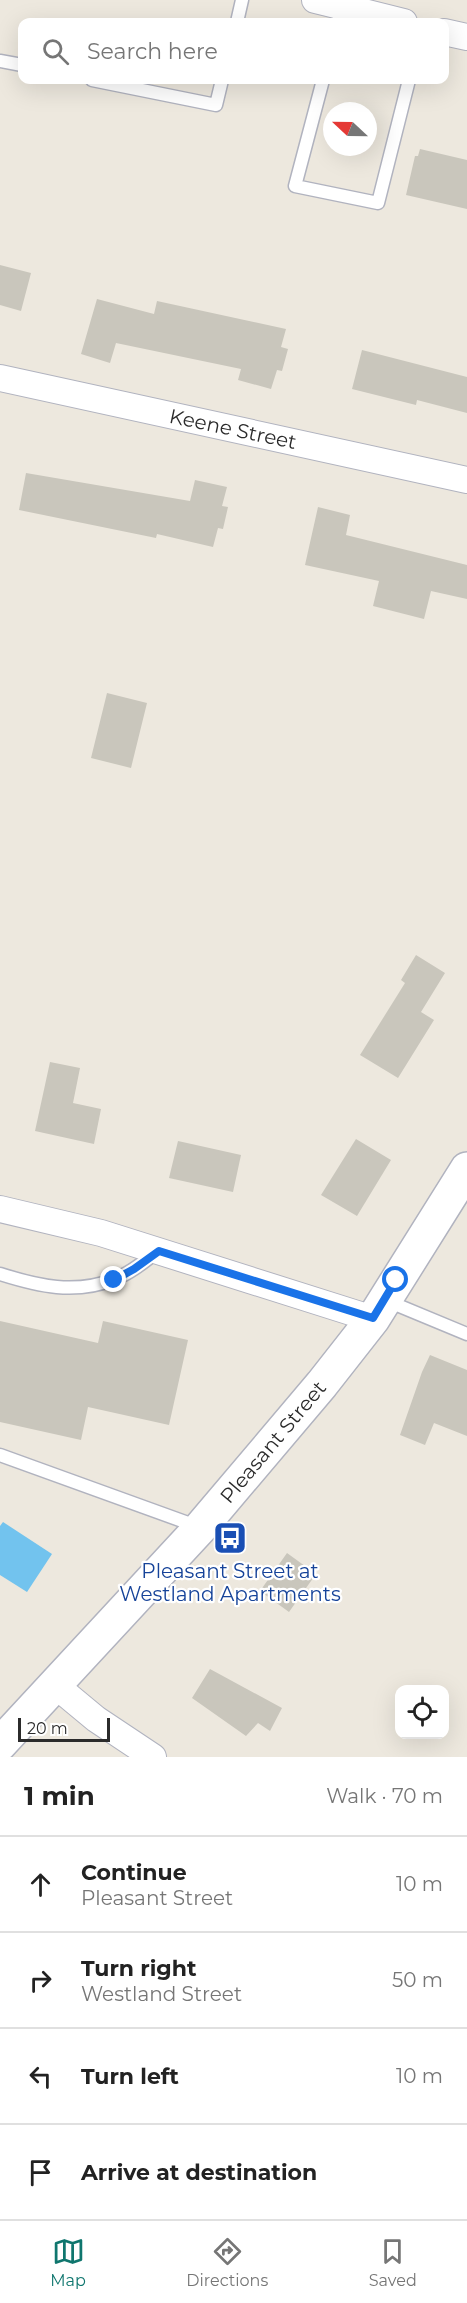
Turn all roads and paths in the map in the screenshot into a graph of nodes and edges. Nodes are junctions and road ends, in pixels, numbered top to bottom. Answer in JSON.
{"nodes":[{"id":1,"x":242,"y":0,"type":"edge"},
{"id":2,"x":315,"y":0,"type":"edge"},
{"id":3,"x":339,"y":15,"type":"edge"},
{"id":4,"x":238,"y":18,"type":"edge"},
{"id":5,"x":367,"y":18,"type":"edge"},
{"id":6,"x":449,"y":33,"type":"edge"},
{"id":7,"x":467,"y":37,"type":"edge"},
{"id":8,"x":0,"y":61,"type":"edge"},
{"id":9,"x":18,"y":64,"type":"edge"},
{"id":10,"x":112,"y":84,"type":"edge"},
{"id":11,"x":221,"y":84,"type":"edge"},
{"id":12,"x":322,"y":84,"type":"edge"},
{"id":13,"x":408,"y":84,"type":"edge"},
{"id":14,"x":0,"y":378,"type":"edge"},
{"id":15,"x":467,"y":480,"type":"edge"},
{"id":16,"x":467,"y":1169,"type":"edge"},
{"id":17,"x":0,"y":1209,"type":"edge"},
{"id":18,"x":159,"y":1251,"type":"junction"},
{"id":19,"x":0,"y":1274,"type":"edge"},
{"id":20,"x":378,"y":1309,"type":"junction"},
{"id":21,"x":467,"y":1334,"type":"edge"},
{"id":22,"x":0,"y":1455,"type":"edge"},
{"id":23,"x":201,"y":1527,"type":"junction"},
{"id":24,"x":55,"y":1686,"type":"junction"},
{"id":25,"x":0,"y":1744,"type":"edge"},
{"id":26,"x":153,"y":1757,"type":"edge"}],
"edges":[{"from":1,"to":4,"type":"lane"},
{"from":2,"to":3,"type":"street"},
{"from":3,"to":5,"type":"street"},
{"from":6,"to":7,"type":"street"},
{"from":8,"to":9,"type":"lane"},
{"from":10,"to":11,"type":"lane"},
{"from":12,"to":13,"type":"lane"},
{"from":14,"to":15,"type":"street","name":"Keene Street"},
{"from":16,"to":20,"type":"main road","name":"Pleasant Street"},
{"from":17,"to":18,"type":"street"},
{"from":18,"to":19,"type":"lane"},
{"from":18,"to":20,"type":"street"},
{"from":20,"to":21,"type":"lane"},
{"from":20,"to":23,"type":"main road","name":"Pleasant Street"},
{"from":22,"to":23,"type":"lane"},
{"from":23,"to":24,"type":"main road","name":"Pleasant Street"},
{"from":24,"to":25,"type":"main road","name":"Pleasant Street"},
{"from":24,"to":26,"type":"street"}]}
